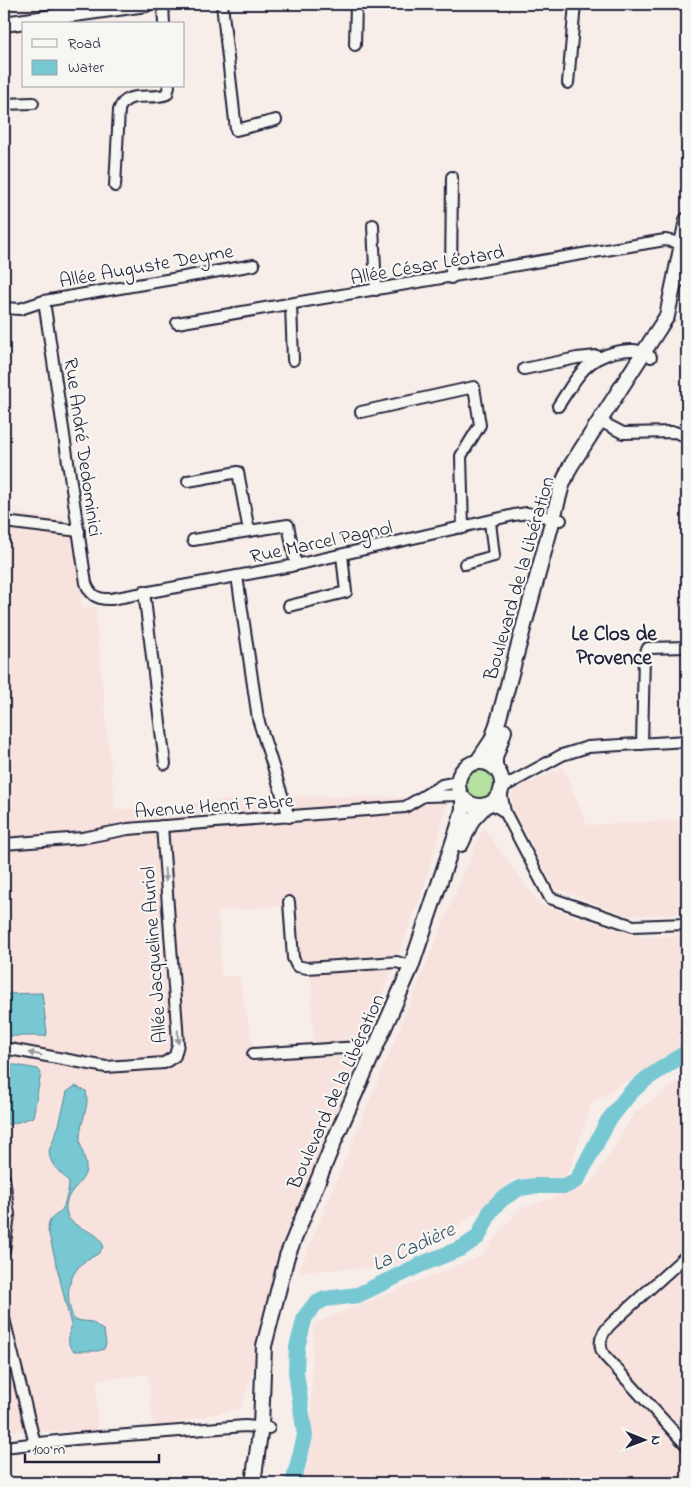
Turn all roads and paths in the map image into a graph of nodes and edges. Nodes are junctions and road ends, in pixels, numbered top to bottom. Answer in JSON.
{"nodes":[{"id":1,"x":146,"y":4,"type":"edge"},
{"id":2,"x":163,"y":4,"type":"edge"},
{"id":3,"x":222,"y":4,"type":"edge"},
{"id":4,"x":356,"y":4,"type":"edge"},
{"id":5,"x":575,"y":4,"type":"edge"},
{"id":6,"x":164,"y":22,"type":"edge"},
{"id":7,"x":4,"y":24,"type":"edge"},
{"id":8,"x":355,"y":44,"type":"dead end"},
{"id":9,"x":568,"y":82,"type":"dead end"},
{"id":10,"x":169,"y":88,"type":"edge"},
{"id":11,"x":33,"y":103,"type":"dead end"},
{"id":12,"x":4,"y":104,"type":"edge"},
{"id":13,"x":276,"y":120,"type":"dead end"},
{"id":14,"x":452,"y":177,"type":"dead end"},
{"id":15,"x":115,"y":186,"type":"dead end"},
{"id":16,"x":687,"y":220,"type":"edge"},
{"id":17,"x":373,"y":224,"type":"dead end"},
{"id":18,"x":686,"y":246,"type":"edge"},
{"id":19,"x":254,"y":265,"type":"dead end"},
{"id":20,"x":451,"y":278,"type":"junction"},
{"id":21,"x":681,"y":280,"type":"edge"},
{"id":22,"x":376,"y":290,"type":"junction"},
{"id":23,"x":44,"y":301,"type":"junction"},
{"id":24,"x":291,"y":304,"type":"junction"},
{"id":25,"x":4,"y":308,"type":"edge"},
{"id":26,"x":177,"y":323,"type":"dead end"},
{"id":27,"x":648,"y":354,"type":"junction"},
{"id":28,"x":598,"y":356,"type":"junction"},
{"id":29,"x":293,"y":360,"type":"dead end"},
{"id":30,"x":524,"y":369,"type":"dead end"},
{"id":31,"x":558,"y":406,"type":"dead end"},
{"id":32,"x":361,"y":412,"type":"dead end"},
{"id":33,"x":604,"y":422,"type":"junction"},
{"id":34,"x":687,"y":437,"type":"edge"},
{"id":35,"x":188,"y":481,"type":"dead end"},
{"id":36,"x":557,"y":519,"type":"junction"},
{"id":37,"x":4,"y":522,"type":"edge"},
{"id":38,"x":490,"y":522,"type":"junction"},
{"id":39,"x":463,"y":528,"type":"junction"},
{"id":40,"x":79,"y":531,"type":"junction"},
{"id":41,"x":249,"y":531,"type":"junction"},
{"id":42,"x":193,"y":540,"type":"dead end"},
{"id":43,"x":342,"y":555,"type":"junction"},
{"id":44,"x":464,"y":564,"type":"dead end"},
{"id":45,"x":296,"y":565,"type":"junction"},
{"id":46,"x":237,"y":576,"type":"junction"},
{"id":47,"x":144,"y":591,"type":"junction"},
{"id":48,"x":94,"y":597,"type":"joint"},
{"id":49,"x":289,"y":606,"type":"dead end"},
{"id":50,"x":687,"y":646,"type":"edge"},
{"id":51,"x":687,"y":741,"type":"edge"},
{"id":52,"x":642,"y":744,"type":"junction"},
{"id":53,"x":478,"y":761,"type":"junction"},
{"id":54,"x":165,"y":764,"type":"dead end"},
{"id":55,"x":500,"y":781,"type":"junction"},
{"id":56,"x":461,"y":792,"type":"junction"},
{"id":57,"x":488,"y":805,"type":"junction"},
{"id":58,"x":506,"y":812,"type":"junction"},
{"id":59,"x":289,"y":817,"type":"junction"},
{"id":60,"x":162,"y":826,"type":"junction"},
{"id":61,"x":4,"y":844,"type":"edge"},
{"id":62,"x":439,"y":887,"type":"junction"},
{"id":63,"x":289,"y":902,"type":"dead end"},
{"id":64,"x":687,"y":924,"type":"edge"},
{"id":65,"x":411,"y":967,"type":"junction"},
{"id":66,"x":4,"y":1048,"type":"edge"},
{"id":67,"x":374,"y":1052,"type":"junction"},
{"id":68,"x":253,"y":1054,"type":"dead end"},
{"id":69,"x":4,"y":1178,"type":"edge"},
{"id":70,"x":4,"y":1250,"type":"edge"},
{"id":71,"x":687,"y":1255,"type":"edge"},
{"id":72,"x":4,"y":1319,"type":"edge"},
{"id":73,"x":265,"y":1427,"type":"junction"},
{"id":74,"x":35,"y":1444,"type":"junction"},
{"id":75,"x":687,"y":1446,"type":"edge"},
{"id":76,"x":4,"y":1448,"type":"edge"},
{"id":77,"x":253,"y":1483,"type":"edge"},
{"id":78,"x":257,"y":1483,"type":"edge"}],
"edges":[{"from":1,"to":7,"type":"street"},
{"from":2,"to":6,"type":"street"},
{"from":3,"to":13,"type":"street"},
{"from":4,"to":8,"type":"street"},
{"from":5,"to":9,"type":"street"},
{"from":10,"to":15,"type":"street"},
{"from":11,"to":12,"type":"street"},
{"from":14,"to":20,"type":"street"},
{"from":16,"to":18,"type":"street","name":"Boulevard de la Libération"},
{"from":17,"to":22,"type":"street"},
{"from":18,"to":20,"type":"street","name":"Allée César Léotard"},
{"from":18,"to":21,"type":"street","name":"Boulevard de la Libération"},
{"from":19,"to":23,"type":"street","name":"Allée Auguste Deyme"},
{"from":20,"to":22,"type":"street","name":"Allée César Léotard"},
{"from":21,"to":27,"type":"street","name":"Boulevard de la Libération"},
{"from":22,"to":24,"type":"street","name":"Allée César Léotard"},
{"from":23,"to":25,"type":"street","name":"Allée Auguste Deyme"},
{"from":23,"to":40,"type":"street","name":"Rue André Dedominici"},
{"from":24,"to":26,"type":"street","name":"Allée César Léotard"},
{"from":24,"to":29,"type":"street"},
{"from":27,"to":28,"type":"street"},
{"from":27,"to":33,"type":"street","name":"Boulevard de la Libération"},
{"from":28,"to":30,"type":"street"},
{"from":28,"to":31,"type":"street"},
{"from":32,"to":39,"type":"street"},
{"from":33,"to":34,"type":"street"},
{"from":33,"to":36,"type":"street","name":"Boulevard de la Libération"},
{"from":35,"to":41,"type":"street"},
{"from":36,"to":38,"type":"street","name":"Rue Marcel Pagnol"},
{"from":36,"to":53,"type":"street","name":"Boulevard de la Libération"},
{"from":36,"to":55,"type":"street","name":"Boulevard de la Libération"},
{"from":37,"to":40,"type":"street"},
{"from":38,"to":39,"type":"street","name":"Rue Marcel Pagnol"},
{"from":38,"to":44,"type":"street"},
{"from":39,"to":43,"type":"street","name":"Rue Marcel Pagnol"},
{"from":40,"to":48,"type":"street","name":"Rue André Dedominici"},
{"from":41,"to":42,"type":"street"},
{"from":41,"to":45,"type":"street"},
{"from":43,"to":45,"type":"street","name":"Rue Marcel Pagnol"},
{"from":43,"to":49,"type":"street"},
{"from":45,"to":46,"type":"street","name":"Rue Marcel Pagnol"},
{"from":46,"to":47,"type":"street","name":"Rue Marcel Pagnol"},
{"from":46,"to":59,"type":"street"},
{"from":47,"to":48,"type":"street","name":"Rue Marcel Pagnol"},
{"from":47,"to":54,"type":"street"},
{"from":50,"to":52,"type":"street"},
{"from":51,"to":52,"type":"street"},
{"from":52,"to":55,"type":"street"},
{"from":53,"to":55,"type":"street"},
{"from":53,"to":56,"type":"street","name":"Boulevard de la Libération"},
{"from":55,"to":57,"type":"street","name":"Boulevard de la Libération"},
{"from":55,"to":58,"type":"street"},
{"from":56,"to":57,"type":"street"},
{"from":56,"to":59,"type":"street","name":"Avenue Henri Fabre"},
{"from":56,"to":62,"type":"street","name":"Boulevard de la Libération"},
{"from":57,"to":58,"type":"street"},
{"from":57,"to":62,"type":"street","name":"Boulevard de la Libération"},
{"from":58,"to":64,"type":"street"},
{"from":59,"to":60,"type":"street","name":"Avenue Henri Fabre"},
{"from":60,"to":61,"type":"street","name":"Avenue Henri Fabre"},
{"from":60,"to":66,"type":"street","name":"Allée Jacqueline Auriol","one_way":true},
{"from":62,"to":65,"type":"street","name":"Boulevard de la Libération"},
{"from":63,"to":65,"type":"street"},
{"from":65,"to":67,"type":"street","name":"Boulevard de la Libération"},
{"from":67,"to":68,"type":"street"},
{"from":67,"to":73,"type":"street","name":"Boulevard de la Libération"},
{"from":69,"to":70,"type":"street"},
{"from":71,"to":75,"type":"street"},
{"from":72,"to":74,"type":"street"},
{"from":73,"to":74,"type":"street"},
{"from":73,"to":77,"type":"street","name":"Boulevard de la Libération"},
{"from":73,"to":78,"type":"street","name":"Boulevard de la Libération"},
{"from":74,"to":76,"type":"street"}]}
